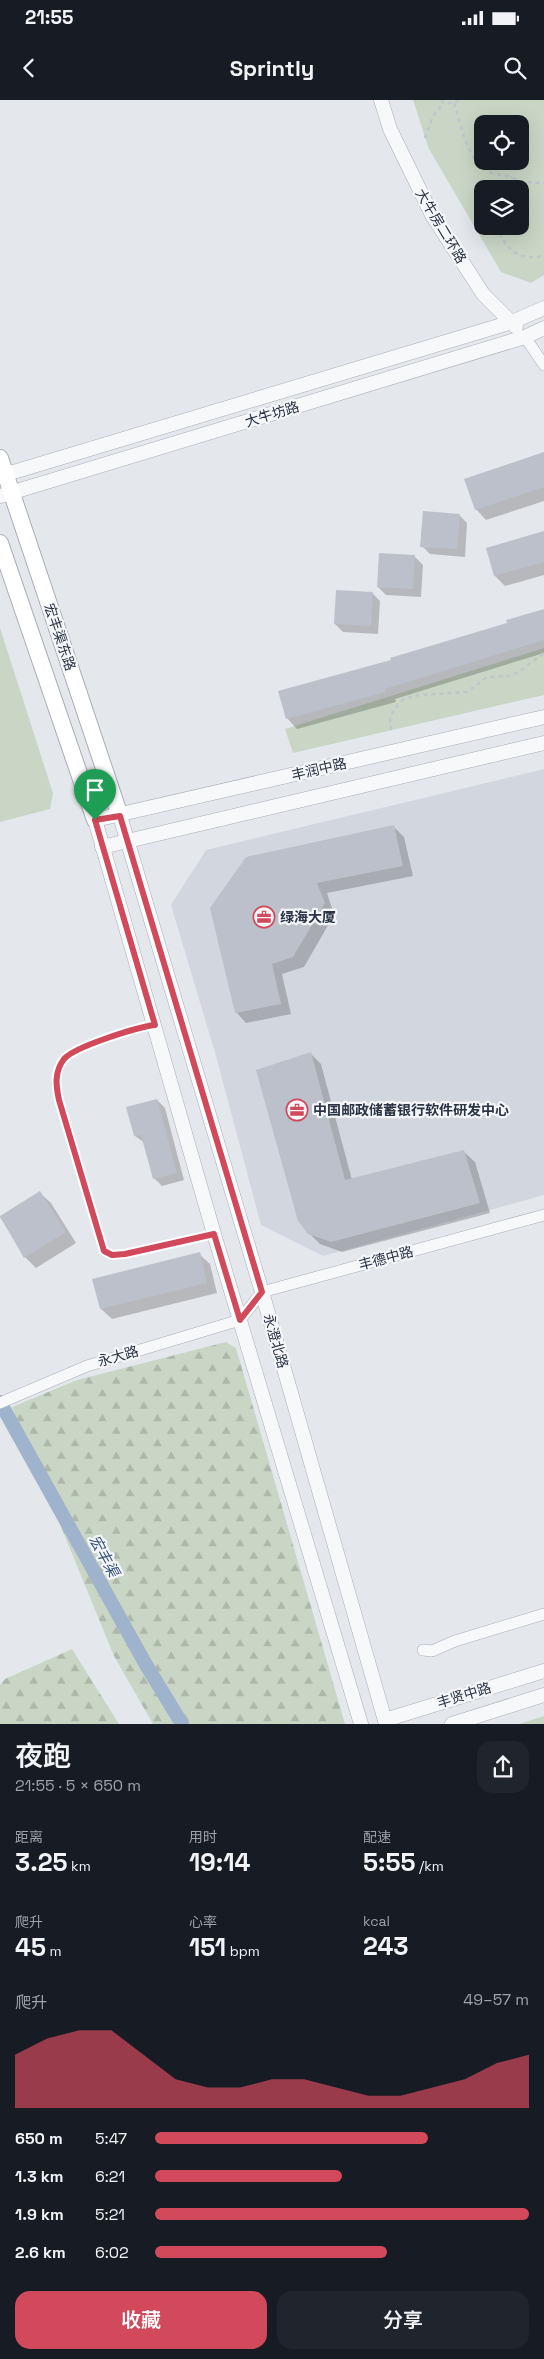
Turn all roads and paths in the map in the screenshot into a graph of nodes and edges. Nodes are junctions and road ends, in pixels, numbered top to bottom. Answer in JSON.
{"nodes":[{"id":1,"x":381,"y":100,"type":"edge"},
{"id":2,"x":460,"y":100,"type":"edge"},
{"id":3,"x":442,"y":101,"type":"edge"},
{"id":4,"x":454,"y":103,"type":"junction"},
{"id":5,"x":425,"y":138,"type":"dead end"},
{"id":6,"x":512,"y":178,"type":"joint"},
{"id":7,"x":544,"y":183,"type":"edge"},
{"id":8,"x":500,"y":235,"type":"edge"},
{"id":9,"x":544,"y":255,"type":"edge"},
{"id":10,"x":544,"y":308,"type":"edge"},
{"id":11,"x":512,"y":322,"type":"junction"},
{"id":12,"x":544,"y":328,"type":"edge"},
{"id":13,"x":525,"y":337,"type":"junction"},
{"id":14,"x":544,"y":365,"type":"edge"},
{"id":15,"x":0,"y":458,"type":"edge"},
{"id":16,"x":3,"y":475,"type":"edge"},
{"id":17,"x":5,"y":495,"type":"edge"},
{"id":18,"x":0,"y":542,"type":"edge"},
{"id":19,"x":544,"y":654,"type":"edge"},
{"id":20,"x":544,"y":717,"type":"edge"},
{"id":21,"x":391,"y":730,"type":"dead end"},
{"id":22,"x":544,"y":743,"type":"edge"},
{"id":23,"x":120,"y":816,"type":"junction"},
{"id":24,"x":95,"y":820,"type":"junction"},
{"id":25,"x":129,"y":840,"type":"junction"},
{"id":26,"x":102,"y":847,"type":"junction"},
{"id":27,"x":155,"y":1025,"type":"junction"},
{"id":28,"x":544,"y":1215,"type":"edge"},
{"id":29,"x":214,"y":1234,"type":"junction"},
{"id":30,"x":262,"y":1292,"type":"junction"},
{"id":31,"x":240,"y":1320,"type":"junction"},
{"id":32,"x":0,"y":1403,"type":"edge"},
{"id":33,"x":544,"y":1614,"type":"edge"},
{"id":34,"x":423,"y":1650,"type":"dead end"},
{"id":35,"x":544,"y":1671,"type":"edge"},
{"id":36,"x":544,"y":1695,"type":"edge"},
{"id":37,"x":384,"y":1723,"type":"edge"},
{"id":38,"x":361,"y":1724,"type":"edge"},
{"id":39,"x":452,"y":1724,"type":"edge"}],
"edges":[{"from":1,"to":11,"type":"street","name":"大牛房二环路"},
{"from":2,"to":4,"type":"path"},
{"from":3,"to":4,"type":"path"},
{"from":3,"to":5,"type":"path"},
{"from":4,"to":6,"type":"path"},
{"from":6,"to":7,"type":"path"},
{"from":8,"to":9,"type":"path"},
{"from":10,"to":11,"type":"street","name":"大牛坊路"},
{"from":11,"to":13,"type":"street","name":"大牛房二环路"},
{"from":11,"to":16,"type":"street","name":"大牛坊路"},
{"from":12,"to":13,"type":"street","name":"大牛坊路"},
{"from":13,"to":14,"type":"street"},
{"from":13,"to":17,"type":"street","name":"大牛坊路"},
{"from":15,"to":16,"type":"main road","name":"宏丰渠东路"},
{"from":16,"to":17,"type":"main road","name":"宏丰渠东路"},
{"from":17,"to":23,"type":"main road","name":"宏丰渠东路"},
{"from":18,"to":24,"type":"main road","name":"宏丰渠东路"},
{"from":19,"to":21,"type":"path"},
{"from":20,"to":23,"type":"street","name":"丰润中路"},
{"from":22,"to":25,"type":"street","name":"丰润中路"},
{"from":23,"to":24,"type":"street","name":"丰润中路"},
{"from":23,"to":25,"type":"street","name":"永澄北路"},
{"from":24,"to":26,"type":"street","name":"永澄北路"},
{"from":25,"to":26,"type":"street","name":"丰润中路"},
{"from":25,"to":30,"type":"street","name":"永澄北路"},
{"from":26,"to":27,"type":"street","name":"永澄北路"},
{"from":27,"to":29,"type":"street","name":"永澄北路"},
{"from":27,"to":29,"type":"lane"},
{"from":28,"to":30,"type":"street","name":"丰德中路"},
{"from":29,"to":31,"type":"street","name":"永澄北路"},
{"from":30,"to":31,"type":"street"},
{"from":30,"to":37,"type":"street","name":"永澄北路"},
{"from":31,"to":32,"type":"street","name":"永大路"},
{"from":31,"to":38,"type":"street","name":"永澄北路"},
{"from":33,"to":34,"type":"street"},
{"from":35,"to":37,"type":"street","name":"丰贤中路"},
{"from":36,"to":39,"type":"street","name":"丰贤中路"}]}
